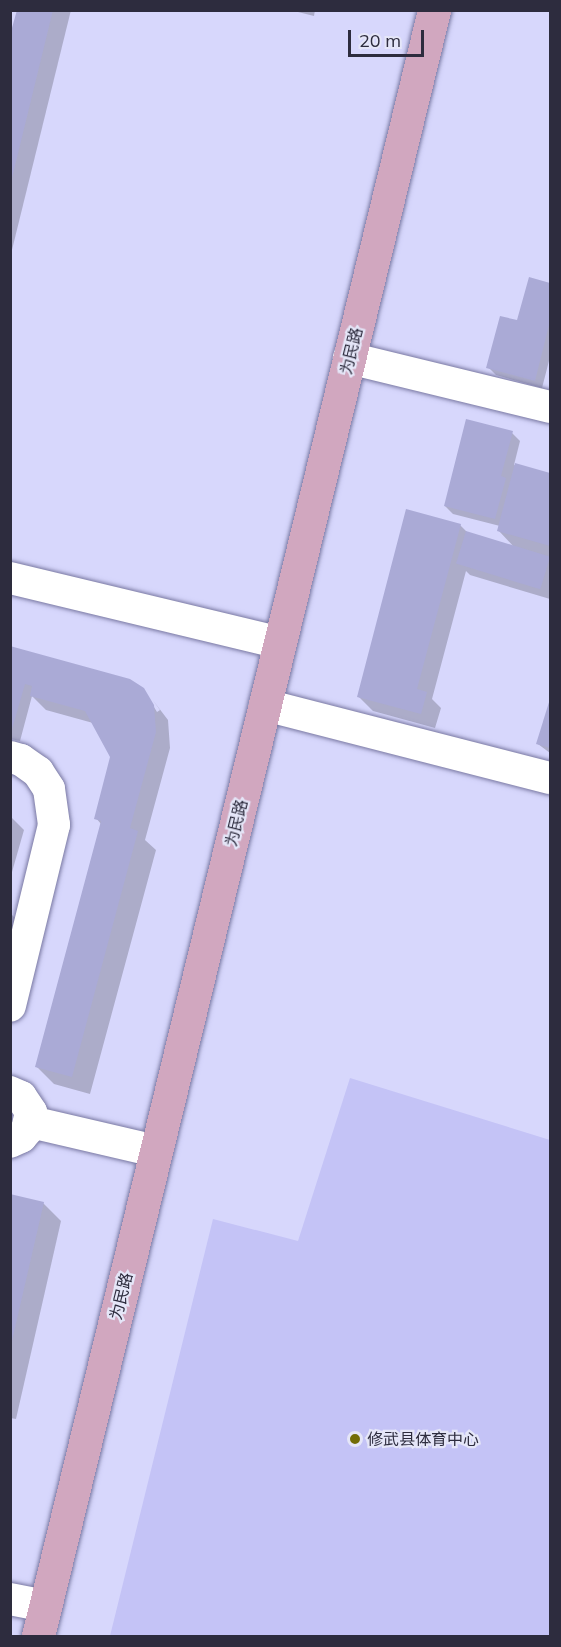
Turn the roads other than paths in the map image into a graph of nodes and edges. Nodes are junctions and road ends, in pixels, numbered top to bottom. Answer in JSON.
{"nodes":[{"id":1,"x":434,"y":10,"type":"edge"},
{"id":2,"x":349,"y":358,"type":"junction"},
{"id":3,"x":550,"y":407,"type":"edge"},
{"id":4,"x":10,"y":578,"type":"edge"},
{"id":5,"x":280,"y":643,"type":"junction"},
{"id":6,"x":265,"y":705,"type":"junction"},
{"id":7,"x":10,"y":758,"type":"edge"},
{"id":8,"x":550,"y":778,"type":"edge"},
{"id":9,"x":10,"y":1006,"type":"edge"},
{"id":10,"x":10,"y":1092,"type":"edge"},
{"id":11,"x":21,"y":1132,"type":"edge"},
{"id":12,"x":156,"y":1151,"type":"junction"},
{"id":13,"x":10,"y":1599,"type":"edge"},
{"id":14,"x":41,"y":1621,"type":"edge"}],
"edges":[{"from":1,"to":2,"type":"main road","name":"为民路"},
{"from":2,"to":3,"type":"street"},
{"from":2,"to":5,"type":"main road","name":"为民路"},
{"from":4,"to":5,"type":"street"},
{"from":5,"to":6,"type":"main road","name":"为民路"},
{"from":6,"to":8,"type":"street"},
{"from":6,"to":12,"type":"main road","name":"为民路"},
{"from":7,"to":9,"type":"street"},
{"from":10,"to":11,"type":"street"},
{"from":11,"to":12,"type":"street"},
{"from":12,"to":14,"type":"main road","name":"为民路"},
{"from":13,"to":14,"type":"street"}]}
